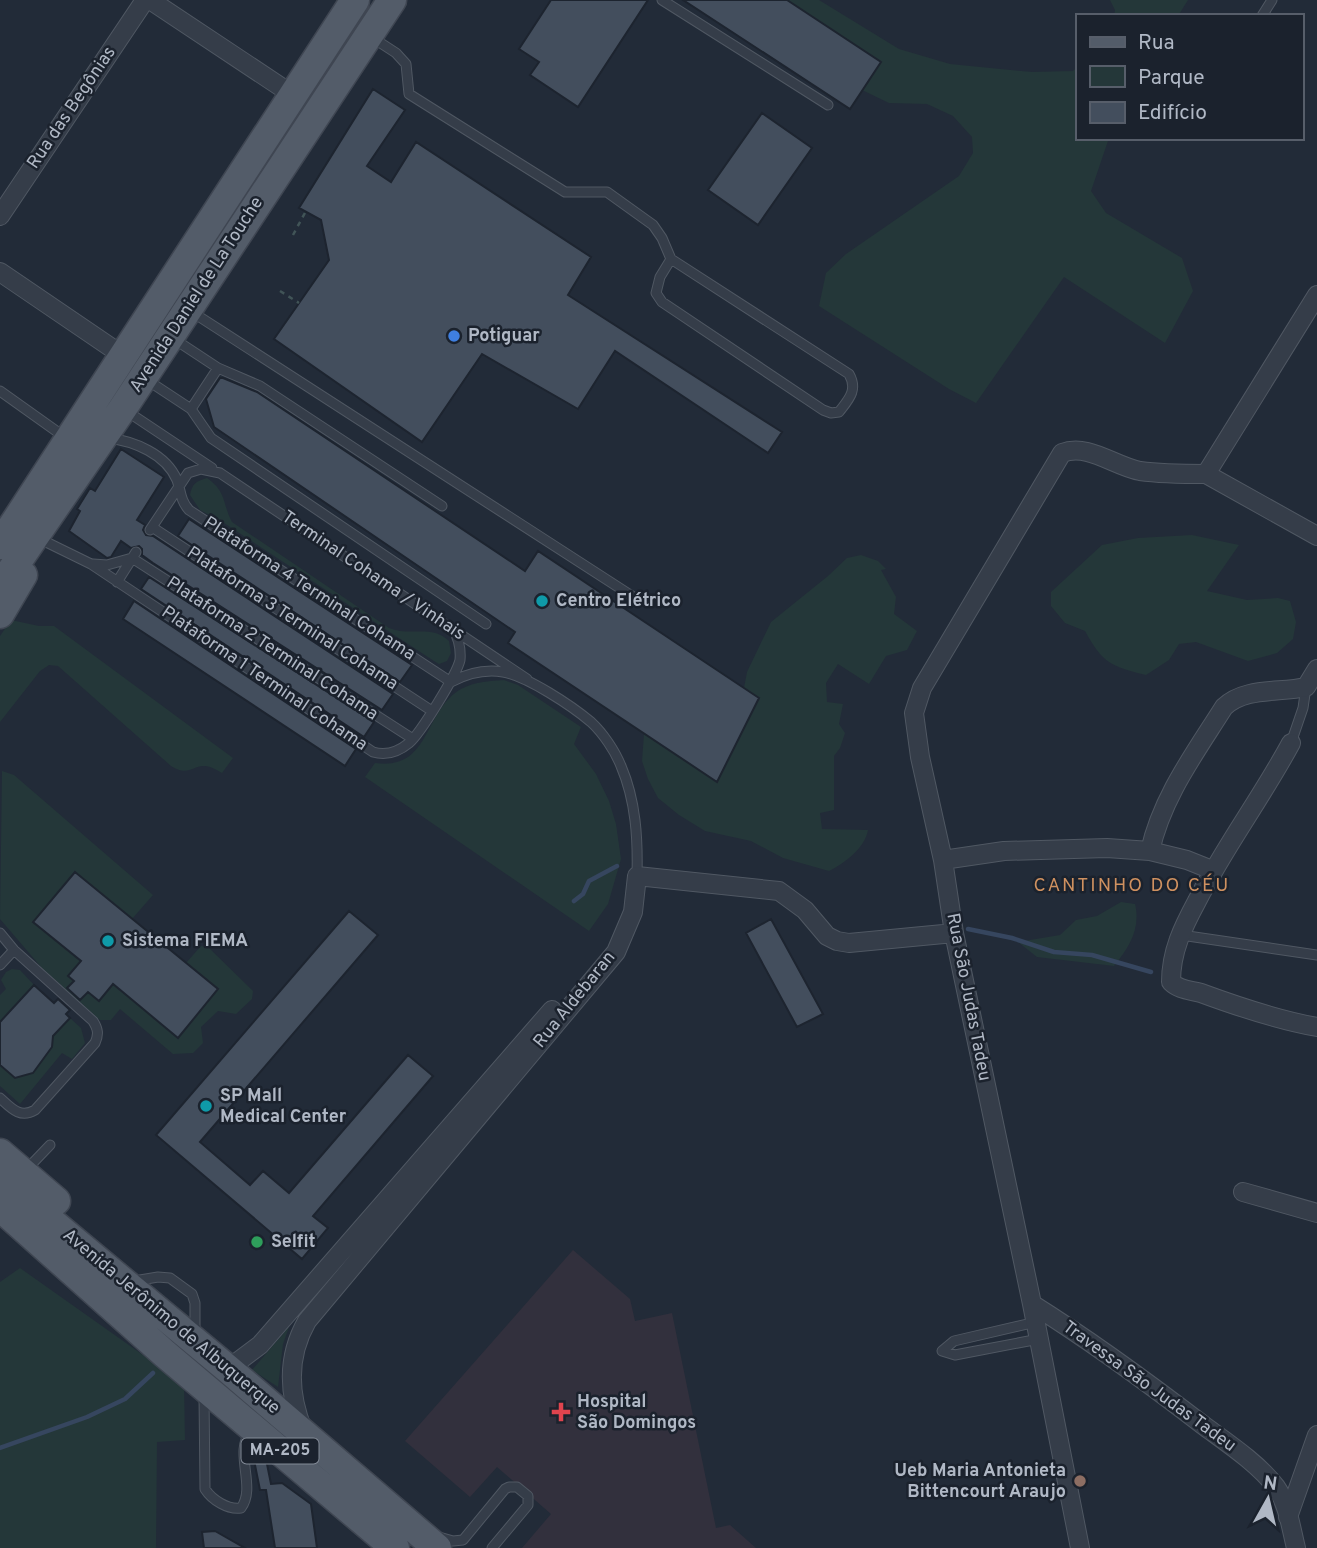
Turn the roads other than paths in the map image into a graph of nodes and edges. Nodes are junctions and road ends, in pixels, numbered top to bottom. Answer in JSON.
{"nodes":[{"id":1,"x":145,"y":0,"type":"edge"},
{"id":2,"x":150,"y":0,"type":"edge"},
{"id":3,"x":355,"y":0,"type":"edge"},
{"id":4,"x":392,"y":0,"type":"edge"},
{"id":5,"x":662,"y":0,"type":"edge"},
{"id":6,"x":368,"y":35,"type":"junction"},
{"id":7,"x":293,"y":95,"type":"junction"},
{"id":8,"x":828,"y":105,"type":"dead end"},
{"id":9,"x":0,"y":216,"type":"edge"},
{"id":10,"x":671,"y":259,"type":"junction"},
{"id":11,"x":0,"y":272,"type":"edge"},
{"id":12,"x":1317,"y":295,"type":"edge"},
{"id":13,"x":188,"y":309,"type":"junction"},
{"id":14,"x":170,"y":337,"type":"junction"},
{"id":15,"x":122,"y":355,"type":"junction"},
{"id":16,"x":218,"y":368,"type":"junction"},
{"id":17,"x":143,"y":377,"type":"junction"},
{"id":18,"x":0,"y":391,"type":"edge"},
{"id":19,"x":123,"y":408,"type":"junction"},
{"id":20,"x":191,"y":409,"type":"junction"},
{"id":21,"x":103,"y":437,"type":"junction"},
{"id":22,"x":61,"y":448,"type":"junction"},
{"id":23,"x":219,"y":473,"type":"junction"},
{"id":24,"x":1206,"y":474,"type":"junction"},
{"id":25,"x":179,"y":486,"type":"junction"},
{"id":26,"x":68,"y":488,"type":"junction"},
{"id":27,"x":442,"y":506,"type":"dead end"},
{"id":28,"x":0,"y":526,"type":"edge"},
{"id":29,"x":1317,"y":536,"type":"edge"},
{"id":30,"x":42,"y":540,"type":"junction"},
{"id":31,"x":0,"y":545,"type":"edge"},
{"id":32,"x":134,"y":555,"type":"junction"},
{"id":33,"x":91,"y":564,"type":"junction"},
{"id":34,"x":117,"y":582,"type":"junction"},
{"id":35,"x":0,"y":587,"type":"edge"},
{"id":36,"x":632,"y":596,"type":"dead end"},
{"id":37,"x":0,"y":614,"type":"edge"},
{"id":38,"x":486,"y":624,"type":"dead end"},
{"id":39,"x":453,"y":628,"type":"junction"},
{"id":40,"x":1317,"y":669,"type":"edge"},
{"id":41,"x":527,"y":679,"type":"junction"},
{"id":42,"x":452,"y":682,"type":"junction"},
{"id":43,"x":1306,"y":687,"type":"junction"},
{"id":44,"x":432,"y":710,"type":"junction"},
{"id":45,"x":413,"y":739,"type":"junction"},
{"id":46,"x":1291,"y":743,"type":"joint"},
{"id":47,"x":1150,"y":851,"type":"junction"},
{"id":48,"x":943,"y":860,"type":"junction"},
{"id":49,"x":1212,"y":870,"type":"junction"},
{"id":50,"x":637,"y":876,"type":"junction"},
{"id":51,"x":0,"y":933,"type":"edge"},
{"id":52,"x":954,"y":933,"type":"junction"},
{"id":53,"x":1179,"y":935,"type":"junction"},
{"id":54,"x":14,"y":950,"type":"junction"},
{"id":55,"x":1317,"y":955,"type":"edge"},
{"id":56,"x":0,"y":965,"type":"edge"},
{"id":57,"x":1317,"y":1027,"type":"edge"},
{"id":58,"x":0,"y":1098,"type":"edge"},
{"id":59,"x":50,"y":1145,"type":"dead end"},
{"id":60,"x":0,"y":1153,"type":"edge"},
{"id":61,"x":12,"y":1177,"type":"edge"},
{"id":62,"x":1243,"y":1192,"type":"dead end"},
{"id":63,"x":0,"y":1207,"type":"edge"},
{"id":64,"x":1317,"y":1213,"type":"edge"},
{"id":65,"x":0,"y":1230,"type":"edge"},
{"id":66,"x":1032,"y":1304,"type":"junction"},
{"id":67,"x":1037,"y":1330,"type":"junction"},
{"id":68,"x":165,"y":1354,"type":"junction"},
{"id":69,"x":228,"y":1369,"type":"junction"},
{"id":70,"x":204,"y":1387,"type":"junction"},
{"id":71,"x":253,"y":1429,"type":"junction"},
{"id":72,"x":304,"y":1433,"type":"junction"},
{"id":73,"x":1317,"y":1435,"type":"edge"},
{"id":74,"x":1288,"y":1517,"type":"junction"},
{"id":75,"x":427,"y":1539,"type":"edge"},
{"id":76,"x":395,"y":1548,"type":"edge"},
{"id":77,"x":492,"y":1548,"type":"edge"},
{"id":78,"x":1080,"y":1548,"type":"edge"},
{"id":79,"x":1297,"y":1548,"type":"edge"}],
"edges":[{"from":1,"to":9,"type":"street","name":"Rua das Begônias"},
{"from":2,"to":7,"type":"street"},
{"from":3,"to":7,"type":"main road","name":"Avenida Daniel de La Touche"},
{"from":4,"to":6,"type":"main road","name":"Avenida Daniel de La Touche"},
{"from":5,"to":8,"type":"lane"},
{"from":6,"to":10,"type":"lane"},
{"from":6,"to":13,"type":"main road","name":"Avenida Daniel de La Touche"},
{"from":7,"to":15,"type":"main road","name":"Avenida Daniel de La Touche"},
{"from":10,"to":10,"type":"lane"},
{"from":11,"to":15,"type":"street"},
{"from":12,"to":24,"type":"street"},
{"from":13,"to":14,"type":"main road","name":"Avenida Daniel de La Touche"},
{"from":13,"to":36,"type":"lane"},
{"from":14,"to":16,"type":"lane"},
{"from":14,"to":17,"type":"main road","name":"Avenida Daniel de La Touche"},
{"from":15,"to":22,"type":"main road","name":"Avenida Daniel de La Touche"},
{"from":16,"to":20,"type":"lane"},
{"from":16,"to":27,"type":"lane"},
{"from":17,"to":19,"type":"main road","name":"Avenida Daniel de La Touche"},
{"from":17,"to":20,"type":"lane"},
{"from":18,"to":22,"type":"lane"},
{"from":19,"to":21,"type":"main road","name":"Avenida Daniel de La Touche"},
{"from":19,"to":23,"type":"lane","name":"Terminal Cohama / Vinhais"},
{"from":20,"to":38,"type":"lane"},
{"from":21,"to":25,"type":"lane"},
{"from":21,"to":26,"type":"main road","name":"Avenida Daniel de La Touche"},
{"from":22,"to":28,"type":"main road"},
{"from":22,"to":31,"type":"main road","name":"Avenida Daniel de La Touche"},
{"from":23,"to":25,"type":"lane"},
{"from":23,"to":39,"type":"lane","name":"Terminal Cohama / Vinhais"},
{"from":24,"to":29,"type":"street"},
{"from":24,"to":48,"type":"street","name":"Rua São Judas Tadeu"},
{"from":25,"to":42,"type":"lane","name":"Plataforma 4 Terminal Cohama"},
{"from":25,"to":44,"type":"lane","name":"Plataforma 3 Terminal Cohama"},
{"from":26,"to":30,"type":"main road"},
{"from":26,"to":35,"type":"main road","name":"Avenida Daniel de La Touche"},
{"from":30,"to":33,"type":"lane"},
{"from":30,"to":37,"type":"main road"},
{"from":32,"to":33,"type":"lane"},
{"from":32,"to":34,"type":"lane"},
{"from":32,"to":45,"type":"lane","name":"Plataforma 2 Terminal Cohama"},
{"from":33,"to":34,"type":"lane","name":"Plataforma 1 Terminal Cohama"},
{"from":34,"to":45,"type":"lane","name":"Plataforma 1 Terminal Cohama"},
{"from":39,"to":41,"type":"lane","name":"Terminal Cohama / Vinhais"},
{"from":39,"to":42,"type":"lane"},
{"from":40,"to":43,"type":"street"},
{"from":41,"to":42,"type":"lane"},
{"from":41,"to":50,"type":"lane","name":"Terminal Cohama / Vinhais"},
{"from":42,"to":44,"type":"lane"},
{"from":43,"to":46,"type":"lane"},
{"from":43,"to":47,"type":"street"},
{"from":44,"to":45,"type":"lane"},
{"from":46,"to":49,"type":"street"},
{"from":47,"to":48,"type":"street"},
{"from":47,"to":49,"type":"street"},
{"from":48,"to":52,"type":"street","name":"Rua São Judas Tadeu"},
{"from":49,"to":53,"type":"street"},
{"from":50,"to":52,"type":"street"},
{"from":50,"to":69,"type":"street","name":"Rua Aldebaran"},
{"from":50,"to":72,"type":"street","name":"Rua Aldebaran"},
{"from":51,"to":54,"type":"lane"},
{"from":52,"to":66,"type":"street","name":"Rua São Judas Tadeu"},
{"from":53,"to":55,"type":"lane"},
{"from":53,"to":57,"type":"street"},
{"from":54,"to":56,"type":"lane"},
{"from":54,"to":58,"type":"lane"},
{"from":59,"to":61,"type":"lane"},
{"from":60,"to":61,"type":"main road"},
{"from":61,"to":69,"type":"main road","name":"Avenida Jerônimo de Albuquerque","number":"MA-205"},
{"from":61,"to":69,"type":"main road"},
{"from":62,"to":64,"type":"street"},
{"from":63,"to":68,"type":"main road","name":"Avenida Jerônimo de Albuquerque","number":"MA-205"},
{"from":65,"to":68,"type":"main road"},
{"from":66,"to":67,"type":"street","name":"Rua São Judas Tadeu"},
{"from":66,"to":74,"type":"street","name":"Travessa São Judas Tadeu"},
{"from":67,"to":67,"type":"lane"},
{"from":67,"to":78,"type":"street","name":"Rua São Judas Tadeu"},
{"from":68,"to":70,"type":"main road","name":"Avenida Jerônimo de Albuquerque","number":"MA-205"},
{"from":69,"to":72,"type":"main road","name":"Avenida Jerônimo de Albuquerque","number":"MA-205"},
{"from":70,"to":71,"type":"main road","name":"Avenida Jerônimo de Albuquerque","number":"MA-205"},
{"from":70,"to":71,"type":"lane"},
{"from":71,"to":76,"type":"main road","name":"Avenida Jerônimo de Albuquerque","number":"MA-205"},
{"from":72,"to":75,"type":"main road","name":"Avenida Jerônimo de Albuquerque","number":"MA-205"},
{"from":73,"to":74,"type":"street"},
{"from":74,"to":79,"type":"street","name":"Travessa São Judas Tadeu"},
{"from":75,"to":77,"type":"lane"}]}
